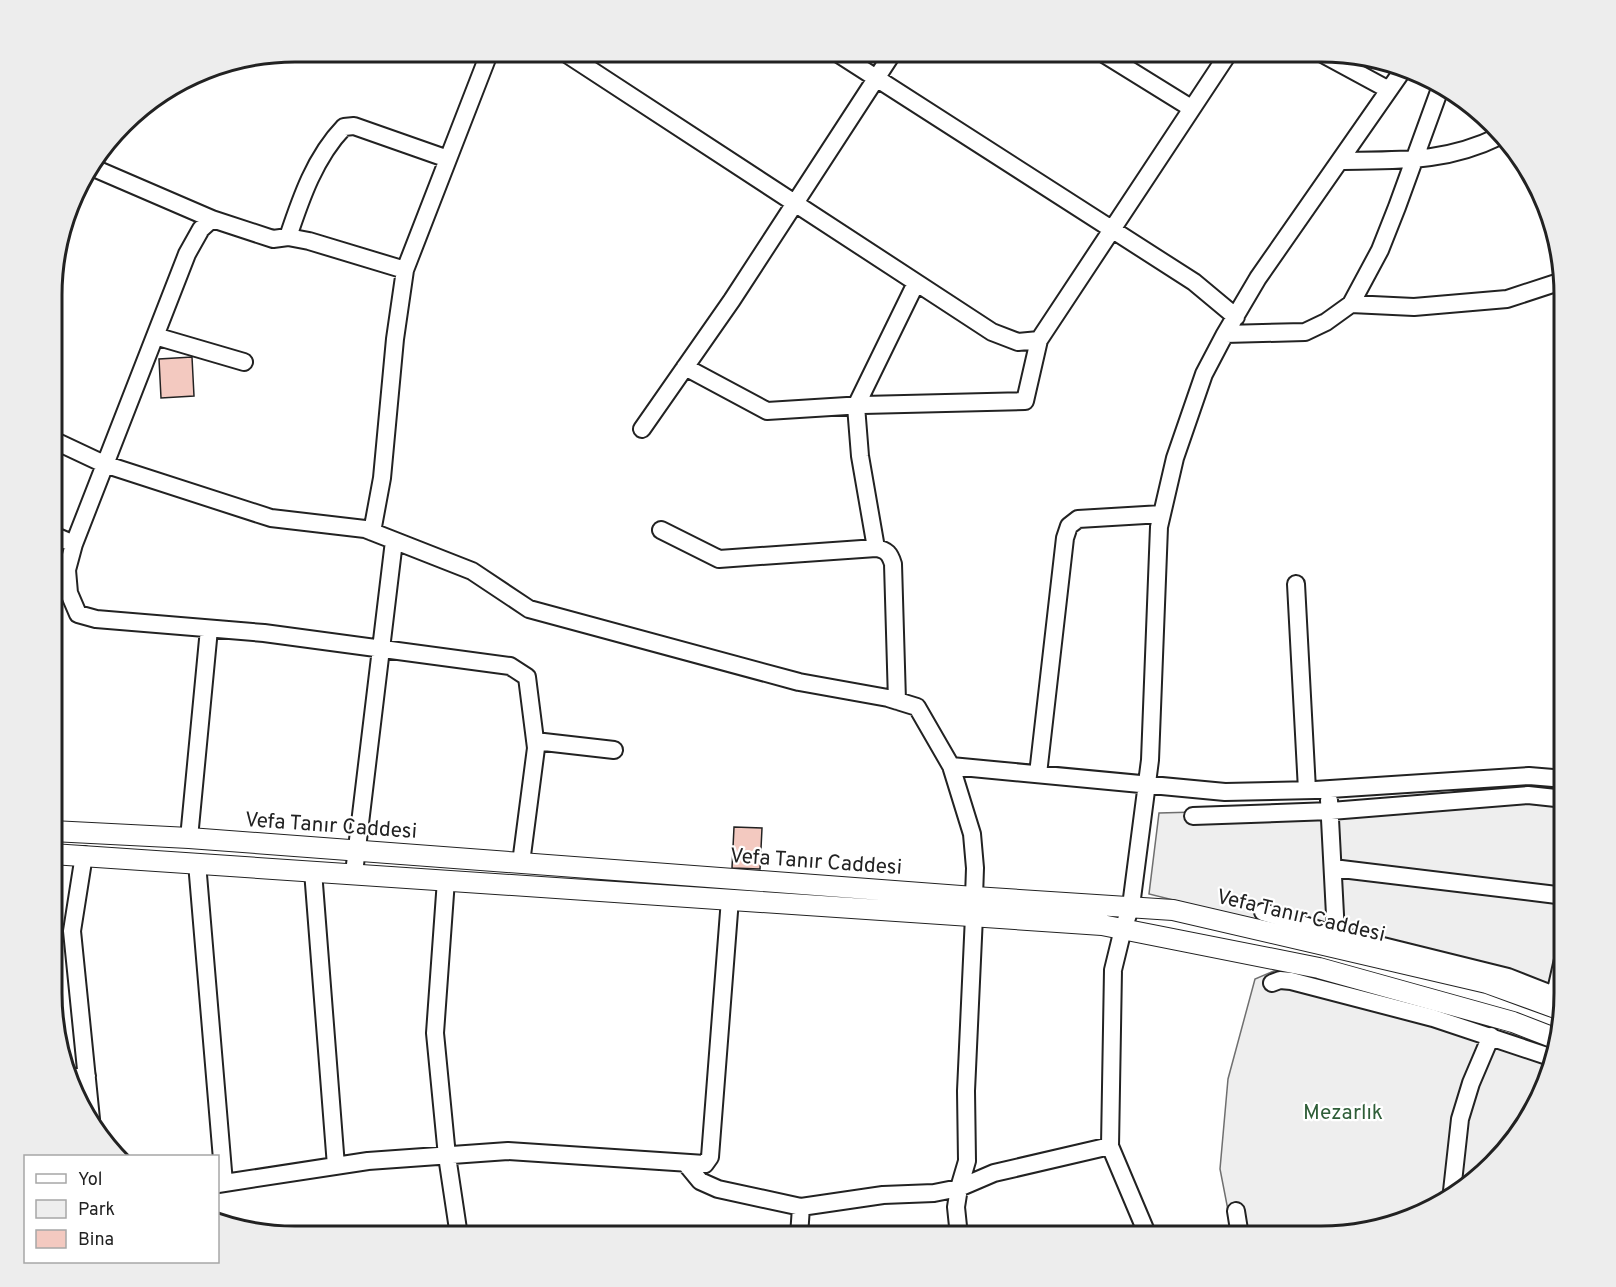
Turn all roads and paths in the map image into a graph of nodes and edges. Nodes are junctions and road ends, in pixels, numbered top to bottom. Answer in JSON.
{"nodes":[{"id":1,"x":486,"y":62,"type":"edge"},
{"id":2,"x":579,"y":62,"type":"edge"},
{"id":3,"x":851,"y":62,"type":"edge"},
{"id":4,"x":887,"y":62,"type":"edge"},
{"id":5,"x":1117,"y":62,"type":"edge"},
{"id":6,"x":1222,"y":62,"type":"edge"},
{"id":7,"x":1337,"y":62,"type":"edge"},
{"id":8,"x":1400,"y":75,"type":"edge"},
{"id":9,"x":877,"y":79,"type":"junction"},
{"id":10,"x":1389,"y":90,"type":"junction"},
{"id":11,"x":1438,"y":93,"type":"edge"},
{"id":12,"x":1191,"y":108,"type":"junction"},
{"id":13,"x":1495,"y":139,"type":"edge"},
{"id":14,"x":448,"y":159,"type":"junction"},
{"id":15,"x":1414,"y":159,"type":"junction"},
{"id":16,"x":1340,"y":161,"type":"junction"},
{"id":17,"x":98,"y":170,"type":"edge"},
{"id":18,"x":795,"y":204,"type":"junction"},
{"id":19,"x":212,"y":219,"type":"junction"},
{"id":20,"x":1112,"y":229,"type":"junction"},
{"id":21,"x":288,"y":237,"type":"junction"},
{"id":22,"x":405,"y":270,"type":"junction"},
{"id":23,"x":916,"y":283,"type":"junction"},
{"id":24,"x":1554,"y":284,"type":"edge"},
{"id":25,"x":1351,"y":304,"type":"junction"},
{"id":26,"x":1236,"y":317,"type":"junction"},
{"id":27,"x":1225,"y":334,"type":"junction"},
{"id":28,"x":155,"y":336,"type":"junction"},
{"id":29,"x":1039,"y":340,"type":"junction"},
{"id":30,"x":244,"y":362,"type":"dead end"},
{"id":31,"x":685,"y":367,"type":"junction"},
{"id":32,"x":856,"y":406,"type":"junction"},
{"id":33,"x":642,"y":429,"type":"dead end"},
{"id":34,"x":62,"y":445,"type":"edge"},
{"id":35,"x":104,"y":464,"type":"junction"},
{"id":36,"x":1162,"y":514,"type":"junction"},
{"id":37,"x":661,"y":530,"type":"dead end"},
{"id":38,"x":372,"y":532,"type":"junction"},
{"id":39,"x":62,"y":539,"type":"edge"},
{"id":40,"x":394,"y":541,"type":"junction"},
{"id":41,"x":74,"y":544,"type":"junction"},
{"id":42,"x":876,"y":548,"type":"junction"},
{"id":43,"x":1296,"y":584,"type":"dead end"},
{"id":44,"x":209,"y":629,"type":"junction"},
{"id":45,"x":381,"y":648,"type":"junction"},
{"id":46,"x":897,"y":701,"type":"junction"},
{"id":47,"x":535,"y":741,"type":"junction"},
{"id":48,"x":614,"y":750,"type":"dead end"},
{"id":49,"x":951,"y":766,"type":"junction"},
{"id":50,"x":1038,"y":774,"type":"junction"},
{"id":51,"x":1554,"y":777,"type":"edge"},
{"id":52,"x":1146,"y":784,"type":"junction"},
{"id":53,"x":1328,"y":789,"type":"junction"},
{"id":54,"x":1307,"y":790,"type":"junction"},
{"id":55,"x":1554,"y":798,"type":"edge"},
{"id":56,"x":1331,"y":811,"type":"junction"},
{"id":57,"x":1193,"y":816,"type":"dead end"},
{"id":58,"x":62,"y":832,"type":"edge"},
{"id":59,"x":189,"y":838,"type":"junction"},
{"id":60,"x":356,"y":850,"type":"junction"},
{"id":61,"x":62,"y":854,"type":"edge"},
{"id":62,"x":84,"y":855,"type":"junction"},
{"id":63,"x":197,"y":863,"type":"junction"},
{"id":64,"x":521,"y":863,"type":"junction"},
{"id":65,"x":1333,"y":868,"type":"junction"},
{"id":66,"x":313,"y":871,"type":"junction"},
{"id":67,"x":354,"y":873,"type":"junction"},
{"id":68,"x":446,"y":880,"type":"junction"},
{"id":69,"x":1554,"y":895,"type":"edge"},
{"id":70,"x":730,"y":899,"type":"junction"},
{"id":71,"x":974,"y":906,"type":"junction"},
{"id":72,"x":1131,"y":906,"type":"junction"},
{"id":73,"x":1263,"y":912,"type":"dead end"},
{"id":74,"x":1123,"y":929,"type":"junction"},
{"id":75,"x":1336,"y":934,"type":"junction"},
{"id":76,"x":1272,"y":983,"type":"dead end"},
{"id":77,"x":1554,"y":999,"type":"edge"},
{"id":78,"x":1554,"y":1000,"type":"edge"},
{"id":79,"x":1491,"y":1036,"type":"junction"},
{"id":80,"x":1550,"y":1036,"type":"edge"},
{"id":81,"x":1546,"y":1056,"type":"edge"},
{"id":82,"x":78,"y":1076,"type":"edge"},
{"id":83,"x":1110,"y":1146,"type":"junction"},
{"id":84,"x":219,"y":1155,"type":"edge"},
{"id":85,"x":447,"y":1156,"type":"junction"},
{"id":86,"x":219,"y":1157,"type":"edge"},
{"id":87,"x":686,"y":1164,"type":"junction"},
{"id":88,"x":336,"y":1166,"type":"junction"},
{"id":89,"x":221,"y":1184,"type":"edge"},
{"id":90,"x":1453,"y":1185,"type":"edge"},
{"id":91,"x":959,"y":1188,"type":"junction"},
{"id":92,"x":801,"y":1206,"type":"junction"},
{"id":93,"x":1236,"y":1212,"type":"dead end"},
{"id":94,"x":458,"y":1226,"type":"edge"},
{"id":95,"x":800,"y":1226,"type":"edge"},
{"id":96,"x":958,"y":1226,"type":"edge"},
{"id":97,"x":1144,"y":1226,"type":"edge"},
{"id":98,"x":1238,"y":1226,"type":"edge"}],
"edges":[{"from":1,"to":14,"type":"street"},
{"from":2,"to":18,"type":"street"},
{"from":3,"to":9,"type":"street"},
{"from":4,"to":9,"type":"street"},
{"from":5,"to":12,"type":"street"},
{"from":6,"to":12,"type":"street"},
{"from":7,"to":10,"type":"street"},
{"from":8,"to":10,"type":"street"},
{"from":9,"to":18,"type":"street"},
{"from":9,"to":20,"type":"street"},
{"from":10,"to":16,"type":"street"},
{"from":11,"to":15,"type":"street"},
{"from":12,"to":20,"type":"street"},
{"from":13,"to":15,"type":"street"},
{"from":14,"to":21,"type":"street"},
{"from":14,"to":22,"type":"street"},
{"from":15,"to":16,"type":"street"},
{"from":15,"to":25,"type":"street"},
{"from":16,"to":26,"type":"street"},
{"from":17,"to":19,"type":"street"},
{"from":18,"to":23,"type":"street"},
{"from":18,"to":31,"type":"street"},
{"from":19,"to":21,"type":"street"},
{"from":19,"to":28,"type":"street"},
{"from":20,"to":26,"type":"street"},
{"from":20,"to":29,"type":"street"},
{"from":21,"to":22,"type":"street"},
{"from":22,"to":38,"type":"street"},
{"from":23,"to":29,"type":"street"},
{"from":23,"to":32,"type":"street"},
{"from":24,"to":25,"type":"street"},
{"from":25,"to":27,"type":"street"},
{"from":26,"to":27,"type":"street"},
{"from":27,"to":36,"type":"street"},
{"from":28,"to":30,"type":"street"},
{"from":28,"to":35,"type":"street"},
{"from":29,"to":32,"type":"street"},
{"from":31,"to":32,"type":"street"},
{"from":31,"to":33,"type":"street"},
{"from":32,"to":42,"type":"street"},
{"from":34,"to":35,"type":"street"},
{"from":35,"to":38,"type":"street"},
{"from":35,"to":41,"type":"street"},
{"from":36,"to":50,"type":"street"},
{"from":36,"to":52,"type":"street"},
{"from":37,"to":42,"type":"street"},
{"from":38,"to":40,"type":"street"},
{"from":39,"to":41,"type":"street"},
{"from":40,"to":45,"type":"street"},
{"from":40,"to":46,"type":"street"},
{"from":41,"to":44,"type":"street"},
{"from":42,"to":46,"type":"street"},
{"from":43,"to":54,"type":"street"},
{"from":44,"to":45,"type":"street"},
{"from":44,"to":59,"type":"street"},
{"from":45,"to":47,"type":"street"},
{"from":45,"to":60,"type":"street"},
{"from":46,"to":49,"type":"street"},
{"from":47,"to":48,"type":"street"},
{"from":47,"to":64,"type":"street"},
{"from":49,"to":50,"type":"street"},
{"from":49,"to":71,"type":"street"},
{"from":50,"to":52,"type":"street"},
{"from":51,"to":53,"type":"street"},
{"from":52,"to":54,"type":"street"},
{"from":52,"to":72,"type":"street"},
{"from":53,"to":54,"type":"street"},
{"from":53,"to":56,"type":"street"},
{"from":55,"to":56,"type":"street"},
{"from":56,"to":57,"type":"street"},
{"from":56,"to":65,"type":"street"},
{"from":58,"to":59,"type":"main road","name":"Vefa Tanır Caddesi"},
{"from":59,"to":60,"type":"main road","name":"Vefa Tanır Caddesi"},
{"from":60,"to":64,"type":"main road","name":"Vefa Tanır Caddesi"},
{"from":60,"to":67,"type":"street"},
{"from":61,"to":62,"type":"main road","name":"Vefa Tanır Caddesi"},
{"from":62,"to":63,"type":"main road","name":"Vefa Tanır Caddesi"},
{"from":62,"to":82,"type":"street"},
{"from":63,"to":66,"type":"main road","name":"Vefa Tanır Caddesi"},
{"from":63,"to":84,"type":"street"},
{"from":64,"to":71,"type":"main road","name":"Vefa Tanır Caddesi"},
{"from":65,"to":69,"type":"street"},
{"from":65,"to":75,"type":"street"},
{"from":66,"to":67,"type":"main road","name":"Vefa Tanır Caddesi"},
{"from":66,"to":88,"type":"street"},
{"from":67,"to":68,"type":"main road","name":"Vefa Tanır Caddesi"},
{"from":68,"to":70,"type":"main road","name":"Vefa Tanır Caddesi"},
{"from":68,"to":85,"type":"street"},
{"from":70,"to":71,"type":"main road","name":"Vefa Tanır Caddesi"},
{"from":70,"to":87,"type":"street"},
{"from":71,"to":72,"type":"main road","name":"Vefa Tanır Caddesi"},
{"from":71,"to":74,"type":"main road","name":"Vefa Tanır Caddesi"},
{"from":71,"to":91,"type":"street"},
{"from":72,"to":74,"type":"street"},
{"from":72,"to":78,"type":"main road","name":"Vefa Tanır Caddesi"},
{"from":73,"to":75,"type":"street"},
{"from":74,"to":80,"type":"main road","name":"Vefa Tanır Caddesi"},
{"from":74,"to":83,"type":"street"},
{"from":75,"to":77,"type":"street"},
{"from":76,"to":79,"type":"street"},
{"from":79,"to":81,"type":"street"},
{"from":79,"to":90,"type":"street"},
{"from":83,"to":91,"type":"street"},
{"from":83,"to":97,"type":"street"},
{"from":85,"to":87,"type":"street"},
{"from":85,"to":88,"type":"street"},
{"from":85,"to":94,"type":"street"},
{"from":86,"to":89,"type":"street"},
{"from":87,"to":92,"type":"street"},
{"from":88,"to":89,"type":"street"},
{"from":91,"to":92,"type":"street"},
{"from":91,"to":96,"type":"street"},
{"from":92,"to":95,"type":"street"},
{"from":93,"to":98,"type":"street"}]}
